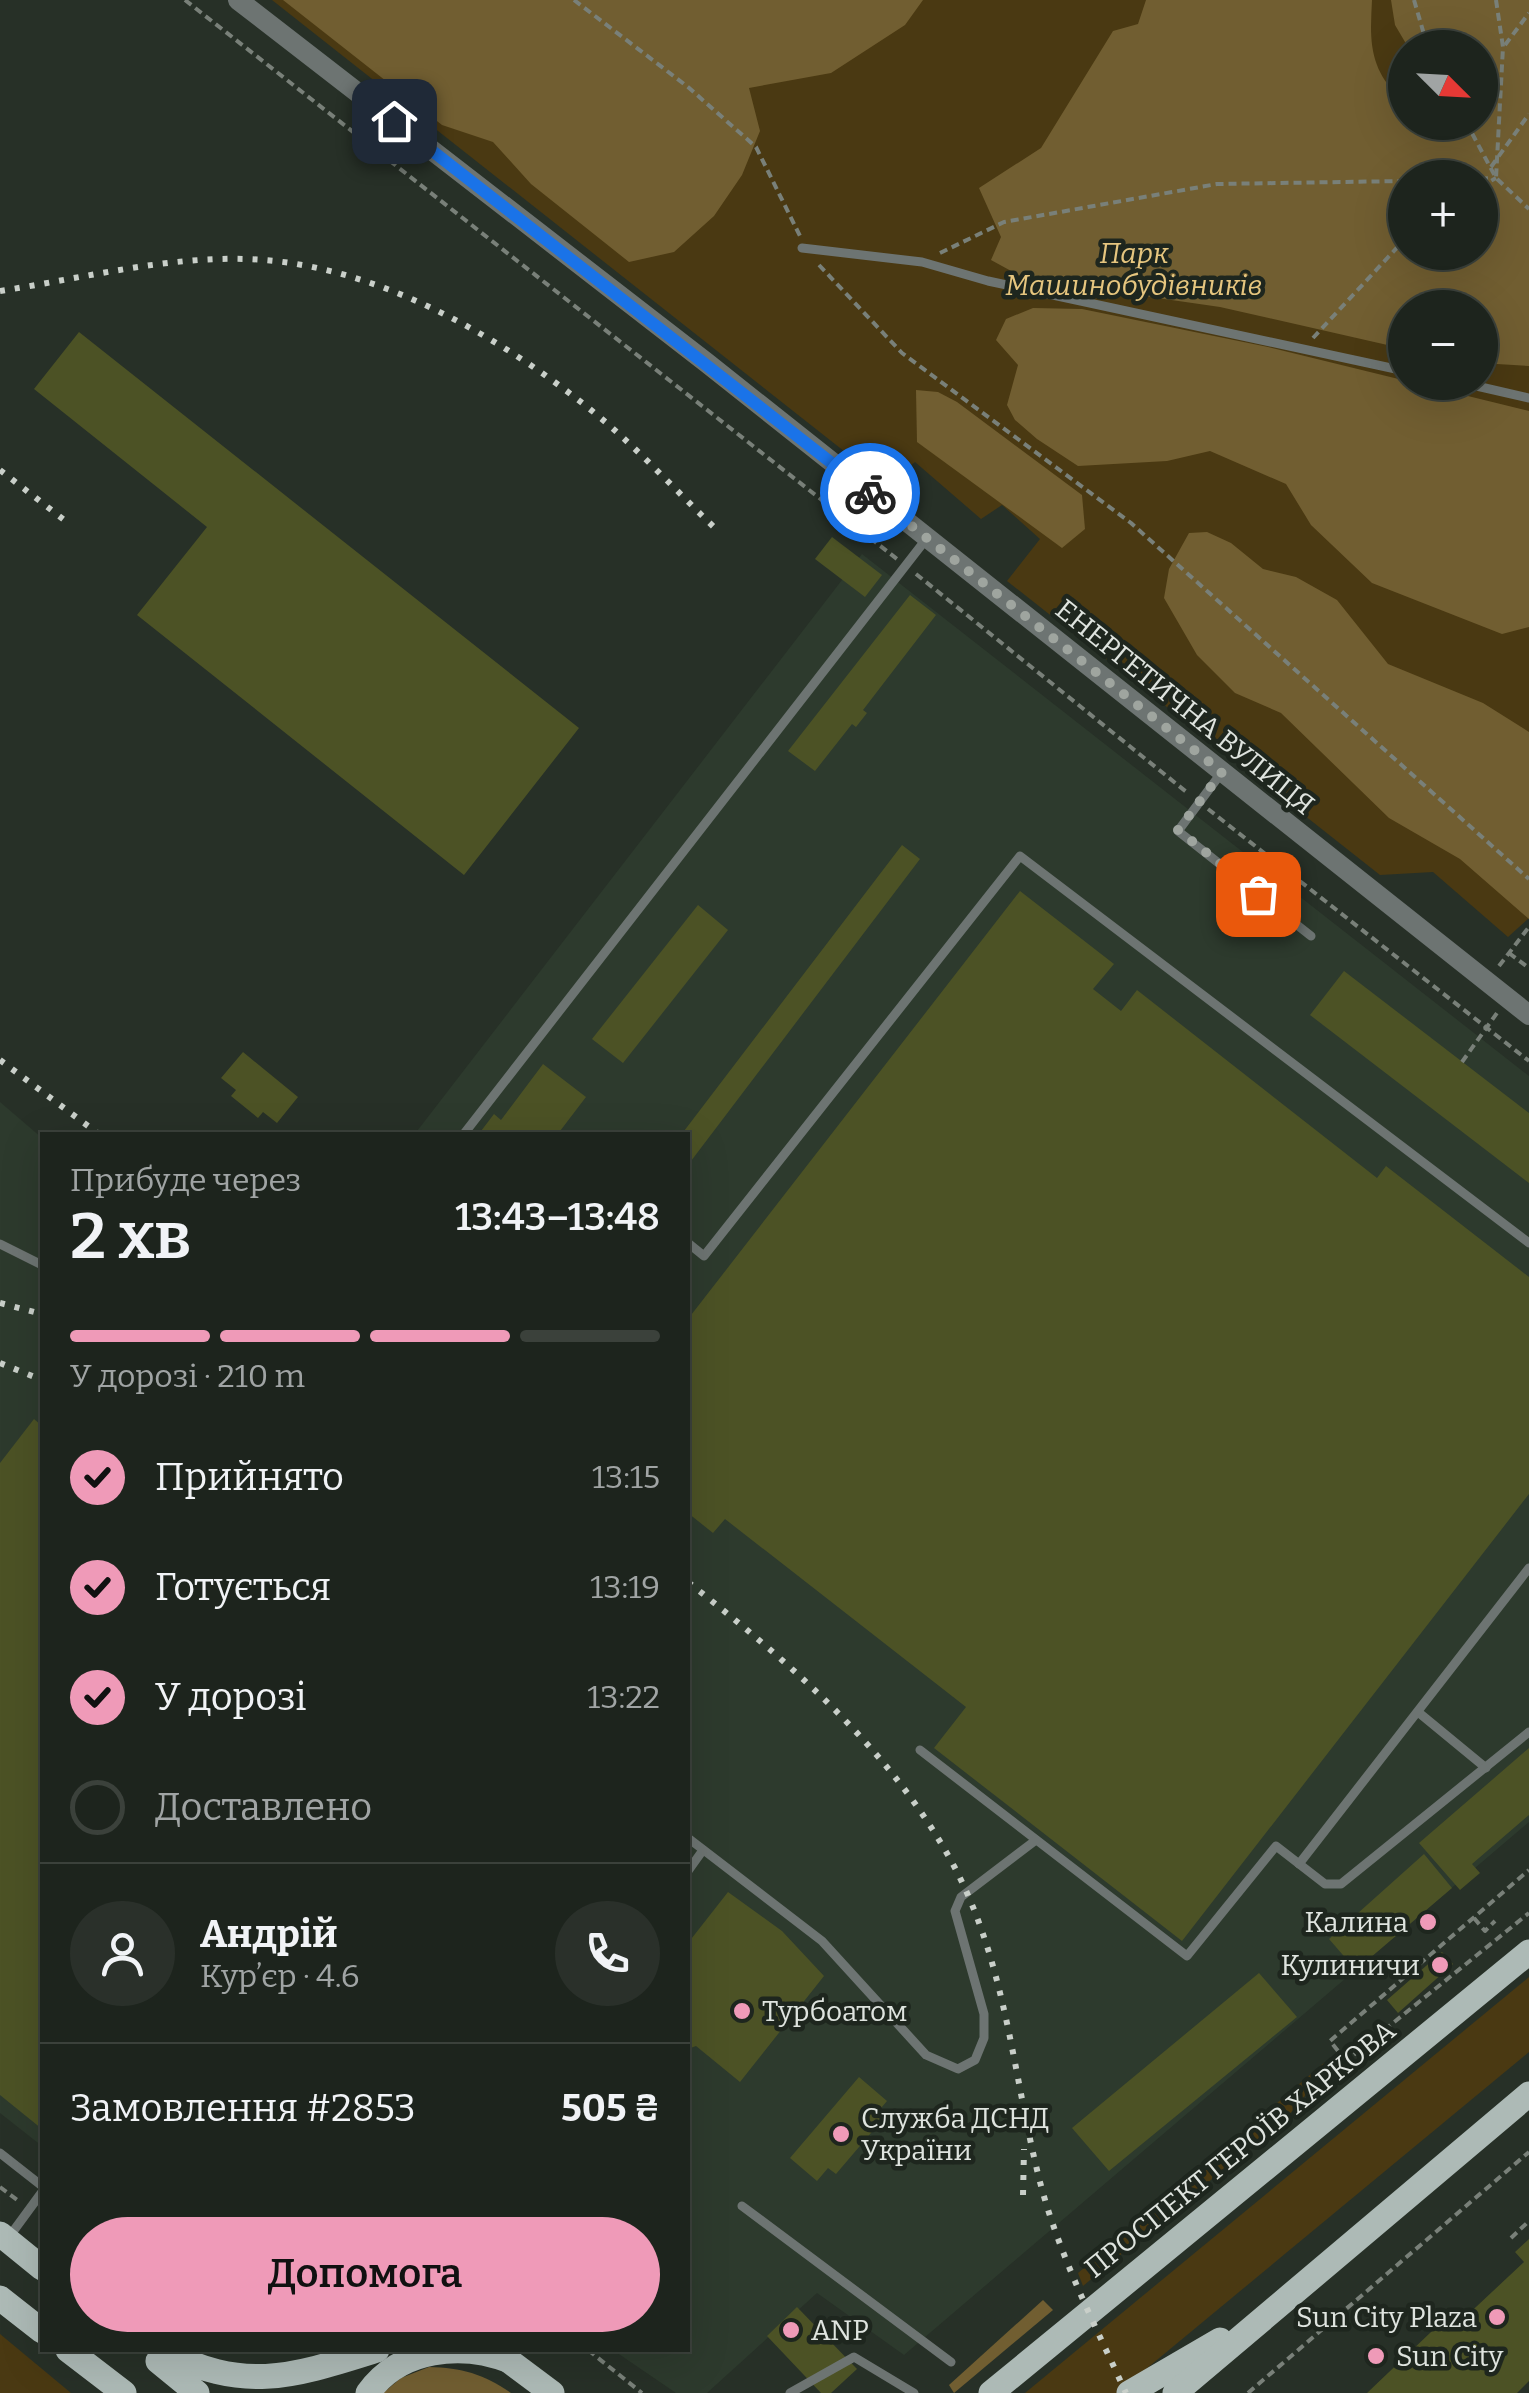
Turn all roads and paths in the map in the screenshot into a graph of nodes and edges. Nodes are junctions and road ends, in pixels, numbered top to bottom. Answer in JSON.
{"nodes":[{"id":1,"x":185,"y":0,"type":"edge"},
{"id":2,"x":238,"y":0,"type":"edge"},
{"id":3,"x":574,"y":0,"type":"edge"},
{"id":4,"x":1414,"y":0,"type":"edge"},
{"id":5,"x":1496,"y":0,"type":"edge"},
{"id":6,"x":1529,"y":13,"type":"edge"},
{"id":7,"x":1423,"y":30,"type":"edge"},
{"id":8,"x":1503,"y":47,"type":"junction"},
{"id":9,"x":1529,"y":114,"type":"edge"},
{"id":10,"x":1497,"y":158,"type":"joint"},
{"id":11,"x":1498,"y":180,"type":"edge"},
{"id":12,"x":1388,"y":182,"type":"edge"},
{"id":13,"x":1529,"y":208,"type":"edge"},
{"id":14,"x":803,"y":246,"type":"junction"},
{"id":15,"x":1388,"y":257,"type":"edge"},
{"id":16,"x":922,"y":262,"type":"junction"},
{"id":17,"x":1304,"y":348,"type":"junction"},
{"id":18,"x":1388,"y":366,"type":"edge"},
{"id":19,"x":1498,"y":391,"type":"edge"},
{"id":20,"x":1529,"y":398,"type":"edge"},
{"id":21,"x":926,"y":538,"type":"junction"},
{"id":22,"x":905,"y":565,"type":"junction"},
{"id":23,"x":1222,"y":772,"type":"junction"},
{"id":24,"x":1200,"y":802,"type":"junction"},
{"id":25,"x":1529,"y":879,"type":"edge"},
{"id":26,"x":1529,"y":927,"type":"edge"},
{"id":27,"x":1312,"y":936,"type":"dead end"},
{"id":28,"x":1509,"y":953,"type":"junction"},
{"id":29,"x":1529,"y":968,"type":"edge"},
{"id":30,"x":1493,"y":973,"type":"dead end"},
{"id":31,"x":1507,"y":999,"type":"junction"},
{"id":32,"x":1529,"y":1015,"type":"edge"},
{"id":33,"x":1486,"y":1029,"type":"junction"},
{"id":34,"x":1462,"y":1062,"type":"dead end"},
{"id":35,"x":1529,"y":1062,"type":"edge"},
{"id":36,"x":466,"y":1132,"type":"edge"},
{"id":37,"x":1529,"y":1243,"type":"edge"},
{"id":38,"x":0,"y":1244,"type":"edge"},
{"id":39,"x":690,"y":1245,"type":"edge"},
{"id":40,"x":40,"y":1264,"type":"edge"},
{"id":41,"x":1529,"y":1568,"type":"edge"},
{"id":42,"x":1418,"y":1712,"type":"junction"},
{"id":43,"x":1529,"y":1732,"type":"edge"},
{"id":44,"x":920,"y":1750,"type":"dead end"},
{"id":45,"x":1486,"y":1768,"type":"junction"},
{"id":46,"x":690,"y":1840,"type":"edge"},
{"id":47,"x":1036,"y":1840,"type":"junction"},
{"id":48,"x":704,"y":1850,"type":"junction"},
{"id":49,"x":1300,"y":1864,"type":"junction"},
{"id":50,"x":690,"y":1868,"type":"edge"},
{"id":51,"x":1529,"y":1870,"type":"edge"},
{"id":52,"x":1529,"y":1913,"type":"edge"},
{"id":53,"x":1473,"y":1917,"type":"junction"},
{"id":54,"x":1495,"y":1922,"type":"dead end"},
{"id":55,"x":1485,"y":1931,"type":"junction"},
{"id":56,"x":1494,"y":1942,"type":"junction"},
{"id":57,"x":1529,"y":1952,"type":"edge"},
{"id":58,"x":1346,"y":2060,"type":"junction"},
{"id":59,"x":1529,"y":2094,"type":"edge"},
{"id":60,"x":1290,"y":2119,"type":"dead end"},
{"id":61,"x":1529,"y":2152,"type":"edge"},
{"id":62,"x":0,"y":2154,"type":"edge"},
{"id":63,"x":40,"y":2187,"type":"edge"},
{"id":64,"x":40,"y":2191,"type":"edge"},
{"id":65,"x":742,"y":2206,"type":"dead end"},
{"id":66,"x":1529,"y":2221,"type":"edge"},
{"id":67,"x":4,"y":2236,"type":"edge"},
{"id":68,"x":1512,"y":2238,"type":"dead end"},
{"id":69,"x":40,"y":2266,"type":"edge"},
{"id":70,"x":0,"y":2298,"type":"edge"},
{"id":71,"x":1260,"y":2319,"type":"junction"},
{"id":72,"x":40,"y":2329,"type":"edge"},
{"id":73,"x":69,"y":2352,"type":"edge"},
{"id":74,"x":70,"y":2352,"type":"edge"},
{"id":75,"x":146,"y":2352,"type":"edge"},
{"id":76,"x":165,"y":2352,"type":"edge"},
{"id":77,"x":371,"y":2352,"type":"edge"},
{"id":78,"x":447,"y":2352,"type":"edge"},
{"id":79,"x":591,"y":2352,"type":"edge"},
{"id":80,"x":501,"y":2355,"type":"edge"},
{"id":81,"x":951,"y":2362,"type":"dead end"},
{"id":82,"x":103,"y":2393,"type":"edge"},
{"id":83,"x":124,"y":2393,"type":"edge"},
{"id":84,"x":196,"y":2393,"type":"edge"},
{"id":85,"x":368,"y":2393,"type":"edge"},
{"id":86,"x":552,"y":2393,"type":"edge"},
{"id":87,"x":642,"y":2393,"type":"edge"},
{"id":88,"x":790,"y":2393,"type":"edge"},
{"id":89,"x":914,"y":2393,"type":"edge"},
{"id":90,"x":991,"y":2393,"type":"edge"},
{"id":91,"x":1129,"y":2393,"type":"edge"},
{"id":92,"x":1176,"y":2393,"type":"edge"},
{"id":93,"x":1194,"y":2393,"type":"edge"},
{"id":94,"x":1248,"y":2393,"type":"edge"}],
"edges":[{"from":1,"to":22,"type":"path"},
{"from":2,"to":21,"type":"street","name":"ЕНЕРГЕТИЧНА ВУЛИЦЯ"},
{"from":3,"to":14,"type":"path"},
{"from":4,"to":7,"type":"path"},
{"from":5,"to":8,"type":"path"},
{"from":6,"to":8,"type":"path"},
{"from":8,"to":10,"type":"path"},
{"from":9,"to":10,"type":"path"},
{"from":11,"to":13,"type":"path"},
{"from":12,"to":16,"type":"path"},
{"from":14,"to":16,"type":"lane"},
{"from":14,"to":25,"type":"path"},
{"from":15,"to":17,"type":"path"},
{"from":16,"to":17,"type":"lane"},
{"from":17,"to":18,"type":"lane"},
{"from":19,"to":20,"type":"lane"},
{"from":21,"to":22,"type":"lane"},
{"from":21,"to":23,"type":"street","name":"ЕНЕРГЕТИЧНА ВУЛИЦЯ"},
{"from":22,"to":24,"type":"path"},
{"from":22,"to":36,"type":"lane"},
{"from":23,"to":24,"type":"lane"},
{"from":23,"to":31,"type":"street","name":"ЕНЕРГЕТИЧНА ВУЛИЦЯ"},
{"from":24,"to":27,"type":"lane"},
{"from":24,"to":33,"type":"path"},
{"from":26,"to":28,"type":"path"},
{"from":28,"to":29,"type":"path"},
{"from":28,"to":30,"type":"path"},
{"from":31,"to":32,"type":"street","name":"ЕНЕРГЕТИЧНА ВУЛИЦЯ"},
{"from":31,"to":33,"type":"path"},
{"from":33,"to":34,"type":"path"},
{"from":33,"to":35,"type":"path"},
{"from":37,"to":39,"type":"lane"},
{"from":38,"to":40,"type":"lane"},
{"from":41,"to":42,"type":"lane"},
{"from":42,"to":45,"type":"lane"},
{"from":42,"to":49,"type":"lane"},
{"from":43,"to":45,"type":"lane"},
{"from":44,"to":47,"type":"lane"},
{"from":45,"to":49,"type":"lane"},
{"from":46,"to":48,"type":"lane"},
{"from":47,"to":48,"type":"lane"},
{"from":47,"to":49,"type":"lane"},
{"from":48,"to":50,"type":"lane"},
{"from":51,"to":53,"type":"path"},
{"from":52,"to":56,"type":"path"},
{"from":53,"to":55,"type":"path"},
{"from":53,"to":58,"type":"path"},
{"from":54,"to":55,"type":"path"},
{"from":55,"to":56,"type":"path"},
{"from":56,"to":58,"type":"path"},
{"from":57,"to":90,"type":"main road","name":"ПРОСПЕКТ ГЕРОЇВ ХАРКОВА"},
{"from":58,"to":60,"type":"path"},
{"from":59,"to":71,"type":"main road"},
{"from":61,"to":94,"type":"path"},
{"from":62,"to":63,"type":"lane"},
{"from":64,"to":67,"type":"lane"},
{"from":65,"to":81,"type":"lane"},
{"from":66,"to":68,"type":"path"},
{"from":67,"to":69,"type":"main road"},
{"from":70,"to":72,"type":"main road"},
{"from":71,"to":91,"type":"main road"},
{"from":71,"to":92,"type":"main road"},
{"from":71,"to":93,"type":"main road"},
{"from":73,"to":82,"type":"main road"},
{"from":74,"to":83,"type":"main road"},
{"from":75,"to":84,"type":"main road"},
{"from":76,"to":77,"type":"main road"},
{"from":78,"to":85,"type":"main road"},
{"from":79,"to":87,"type":"path"},
{"from":80,"to":86,"type":"main road"},
{"from":88,"to":89,"type":"lane"}]}
